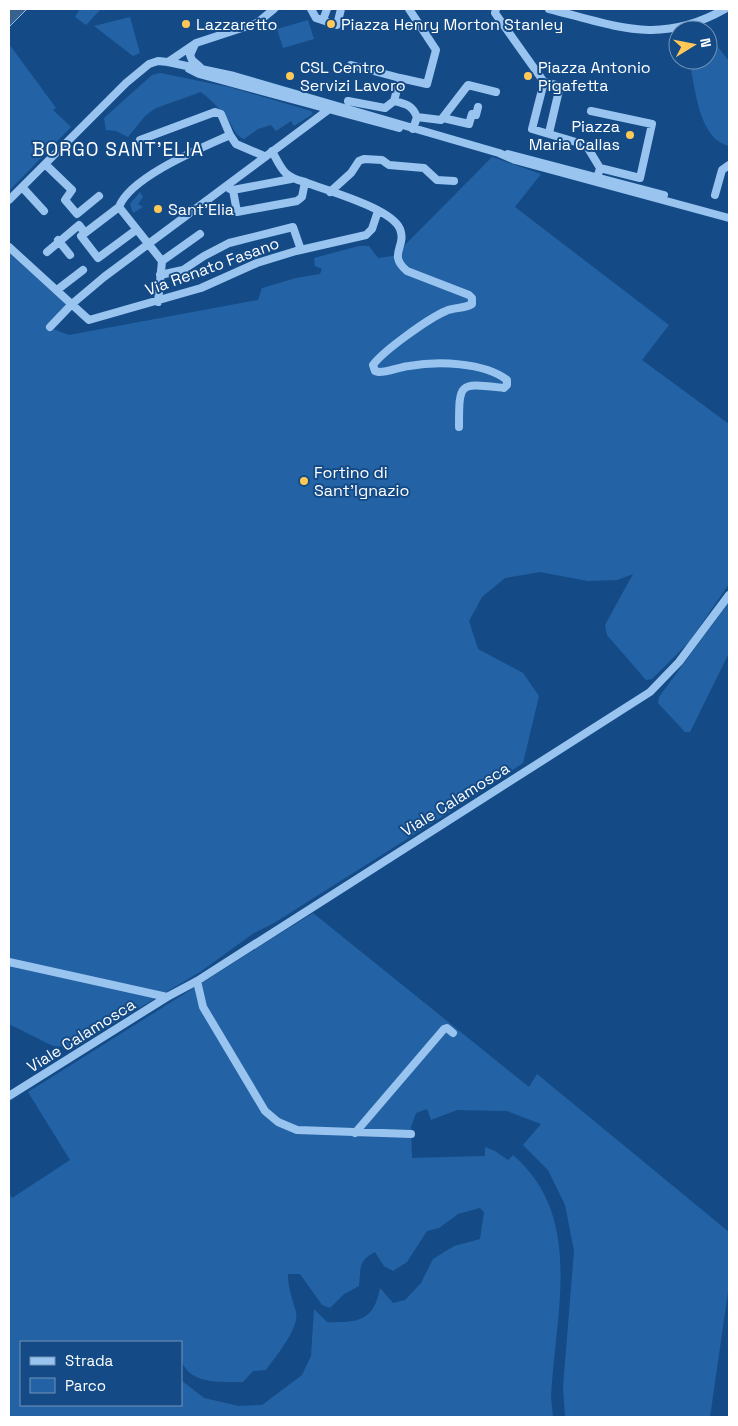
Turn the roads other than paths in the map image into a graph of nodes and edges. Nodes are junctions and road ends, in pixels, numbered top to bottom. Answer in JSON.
{"nodes":[{"id":1,"x":274,"y":9,"type":"edge"},
{"id":2,"x":311,"y":9,"type":"edge"},
{"id":3,"x":327,"y":9,"type":"edge"},
{"id":4,"x":341,"y":9,"type":"edge"},
{"id":5,"x":496,"y":9,"type":"edge"},
{"id":6,"x":550,"y":9,"type":"edge"},
{"id":7,"x":725,"y":9,"type":"edge"},
{"id":8,"x":410,"y":10,"type":"edge"},
{"id":9,"x":323,"y":20,"type":"junction"},
{"id":10,"x":196,"y":43,"type":"junction"},
{"id":11,"x":168,"y":62,"type":"junction"},
{"id":12,"x":182,"y":65,"type":"junction"},
{"id":13,"x":351,"y":65,"type":"dead end"},
{"id":14,"x":202,"y":68,"type":"junction"},
{"id":15,"x":400,"y":78,"type":"junction"},
{"id":16,"x":544,"y":82,"type":"junction"},
{"id":17,"x":496,"y":92,"type":"dead end"},
{"id":18,"x":348,"y":101,"type":"dead end"},
{"id":19,"x":394,"y":101,"type":"junction"},
{"id":20,"x":330,"y":107,"type":"junction"},
{"id":21,"x":478,"y":107,"type":"dead end"},
{"id":22,"x":590,"y":111,"type":"dead end"},
{"id":23,"x":417,"y":117,"type":"junction"},
{"id":24,"x":443,"y":118,"type":"junction"},
{"id":25,"x":409,"y":128,"type":"junction"},
{"id":26,"x":549,"y":133,"type":"junction"},
{"id":27,"x":230,"y":135,"type":"junction"},
{"id":28,"x":140,"y":140,"type":"dead end"},
{"id":29,"x":272,"y":151,"type":"junction"},
{"id":30,"x":264,"y":156,"type":"junction"},
{"id":31,"x":45,"y":164,"type":"junction"},
{"id":32,"x":729,"y":164,"type":"edge"},
{"id":33,"x":598,"y":175,"type":"junction"},
{"id":34,"x":640,"y":178,"type":"junction"},
{"id":35,"x":291,"y":179,"type":"junction"},
{"id":36,"x":454,"y":181,"type":"dead end"},
{"id":37,"x":305,"y":182,"type":"junction"},
{"id":38,"x":22,"y":187,"type":"junction"},
{"id":39,"x":637,"y":187,"type":"junction"},
{"id":40,"x":230,"y":189,"type":"junction"},
{"id":41,"x":330,"y":192,"type":"junction"},
{"id":42,"x":715,"y":195,"type":"dead end"},
{"id":43,"x":99,"y":196,"type":"dead end"},
{"id":44,"x":9,"y":200,"type":"edge"},
{"id":45,"x":119,"y":207,"type":"junction"},
{"id":46,"x":44,"y":211,"type":"dead end"},
{"id":47,"x":378,"y":211,"type":"junction"},
{"id":48,"x":729,"y":214,"type":"edge"},
{"id":49,"x":729,"y":218,"type":"edge"},
{"id":50,"x":136,"y":230,"type":"junction"},
{"id":51,"x":85,"y":233,"type":"junction"},
{"id":52,"x":200,"y":234,"type":"dead end"},
{"id":53,"x":58,"y":240,"type":"junction"},
{"id":54,"x":148,"y":245,"type":"junction"},
{"id":55,"x":9,"y":246,"type":"edge"},
{"id":56,"x":301,"y":250,"type":"junction"},
{"id":57,"x":47,"y":252,"type":"dead end"},
{"id":58,"x":70,"y":255,"type":"dead end"},
{"id":59,"x":162,"y":261,"type":"junction"},
{"id":60,"x":82,"y":270,"type":"dead end"},
{"id":61,"x":160,"y":275,"type":"junction"},
{"id":62,"x":57,"y":290,"type":"junction"},
{"id":63,"x":158,"y":302,"type":"junction"},
{"id":64,"x":72,"y":304,"type":"junction"},
{"id":65,"x":50,"y":327,"type":"dead end"},
{"id":66,"x":459,"y":427,"type":"dead end"},
{"id":67,"x":729,"y":594,"type":"edge"},
{"id":68,"x":9,"y":962,"type":"edge"},
{"id":69,"x":197,"y":981,"type":"junction"},
{"id":70,"x":168,"y":997,"type":"junction"},
{"id":71,"x":453,"y":1033,"type":"dead end"},
{"id":72,"x":9,"y":1096,"type":"edge"},
{"id":73,"x":355,"y":1133,"type":"junction"},
{"id":74,"x":411,"y":1134,"type":"dead end"}],
"edges":[{"from":1,"to":10,"type":"street"},
{"from":2,"to":9,"type":"street"},
{"from":3,"to":9,"type":"street"},
{"from":4,"to":9,"type":"street"},
{"from":5,"to":16,"type":"street"},
{"from":6,"to":7,"type":"street"},
{"from":8,"to":15,"type":"street"},
{"from":10,"to":11,"type":"street"},
{"from":10,"to":14,"type":"street"},
{"from":11,"to":12,"type":"street"},
{"from":11,"to":31,"type":"street"},
{"from":12,"to":14,"type":"street"},
{"from":12,"to":20,"type":"street"},
{"from":13,"to":15,"type":"street"},
{"from":14,"to":20,"type":"street"},
{"from":15,"to":19,"type":"street"},
{"from":16,"to":26,"type":"street"},
{"from":16,"to":26,"type":"street"},
{"from":17,"to":24,"type":"street"},
{"from":18,"to":19,"type":"street"},
{"from":19,"to":23,"type":"street"},
{"from":20,"to":25,"type":"street"},
{"from":20,"to":29,"type":"street"},
{"from":21,"to":24,"type":"street"},
{"from":22,"to":34,"type":"street"},
{"from":23,"to":24,"type":"street"},
{"from":23,"to":25,"type":"street"},
{"from":25,"to":33,"type":"street"},
{"from":26,"to":33,"type":"street"},
{"from":27,"to":28,"type":"street"},
{"from":27,"to":30,"type":"street"},
{"from":27,"to":45,"type":"street"},
{"from":29,"to":30,"type":"street"},
{"from":29,"to":35,"type":"street"},
{"from":30,"to":40,"type":"street"},
{"from":31,"to":38,"type":"street"},
{"from":31,"to":43,"type":"street"},
{"from":32,"to":42,"type":"street"},
{"from":33,"to":34,"type":"street"},
{"from":33,"to":39,"type":"street"},
{"from":33,"to":49,"type":"street"},
{"from":34,"to":39,"type":"street"},
{"from":35,"to":37,"type":"street"},
{"from":35,"to":40,"type":"street"},
{"from":36,"to":41,"type":"street"},
{"from":37,"to":40,"type":"street"},
{"from":37,"to":41,"type":"street"},
{"from":38,"to":44,"type":"street"},
{"from":38,"to":46,"type":"street"},
{"from":39,"to":48,"type":"street"},
{"from":40,"to":54,"type":"street"},
{"from":41,"to":47,"type":"street"},
{"from":45,"to":50,"type":"street"},
{"from":45,"to":51,"type":"street"},
{"from":47,"to":56,"type":"street","name":"Via Renato Fasano"},
{"from":47,"to":66,"type":"street"},
{"from":50,"to":51,"type":"street"},
{"from":50,"to":54,"type":"street"},
{"from":51,"to":53,"type":"street"},
{"from":52,"to":59,"type":"street"},
{"from":53,"to":57,"type":"street"},
{"from":53,"to":58,"type":"street"},
{"from":54,"to":59,"type":"street"},
{"from":54,"to":64,"type":"street"},
{"from":55,"to":62,"type":"street","name":"Via Renato Fasano"},
{"from":56,"to":61,"type":"street"},
{"from":56,"to":63,"type":"street","name":"Via Renato Fasano"},
{"from":59,"to":61,"type":"street"},
{"from":60,"to":62,"type":"street"},
{"from":61,"to":63,"type":"street"},
{"from":62,"to":64,"type":"street","name":"Via Renato Fasano"},
{"from":63,"to":64,"type":"street","name":"Via Renato Fasano"},
{"from":64,"to":65,"type":"street"},
{"from":67,"to":69,"type":"street","name":"Viale Calamosca"},
{"from":68,"to":70,"type":"street","name":"Viale Calamosca"},
{"from":69,"to":70,"type":"street","name":"Viale Calamosca"},
{"from":69,"to":73,"type":"street"},
{"from":70,"to":72,"type":"street","name":"Viale Calamosca"},
{"from":71,"to":73,"type":"street"},
{"from":73,"to":74,"type":"street"}]}
